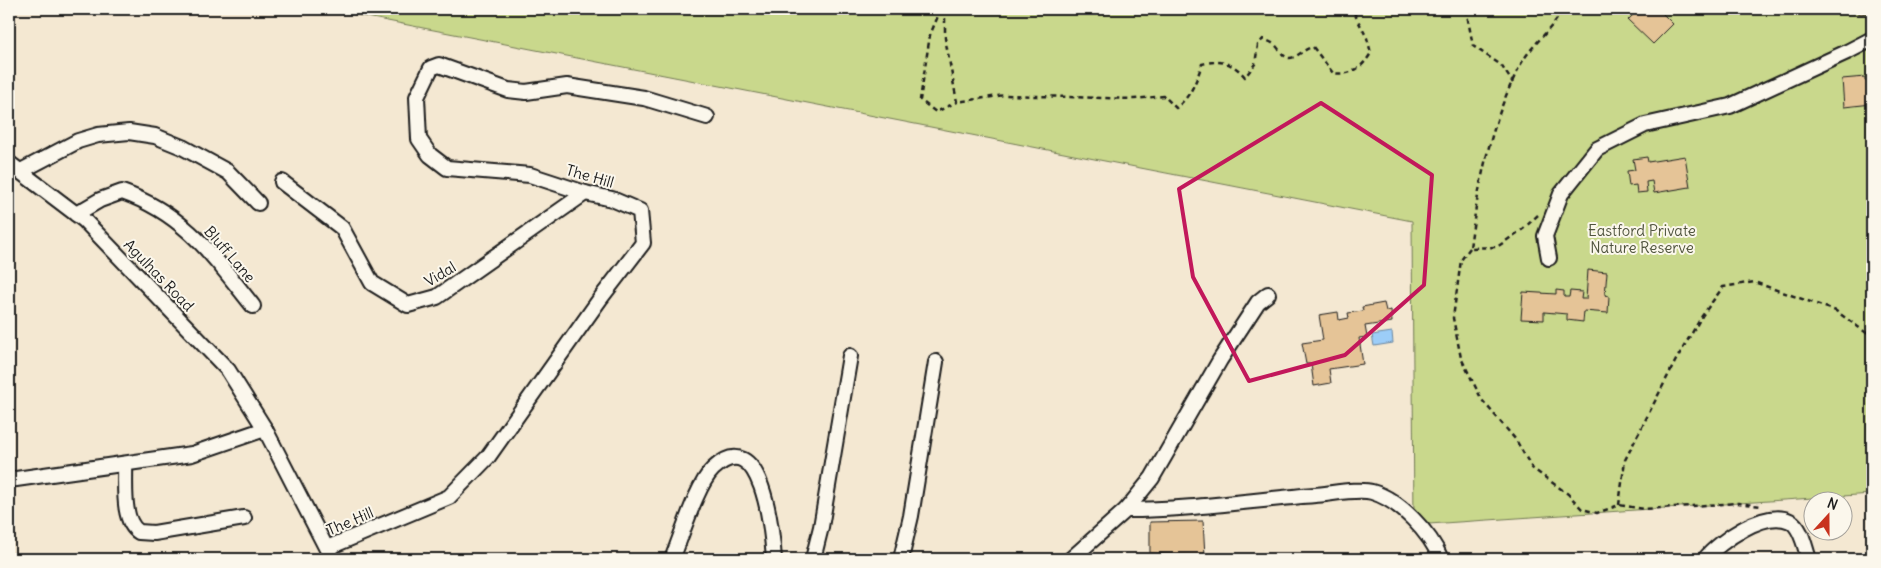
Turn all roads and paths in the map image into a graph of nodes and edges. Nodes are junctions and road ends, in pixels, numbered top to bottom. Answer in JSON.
{"nodes":[{"id":1,"x":941,"y":9,"type":"edge"},
{"id":2,"x":946,"y":9,"type":"edge"},
{"id":3,"x":1352,"y":9,"type":"edge"},
{"id":4,"x":1466,"y":9,"type":"edge"},
{"id":5,"x":1563,"y":9,"type":"edge"},
{"id":6,"x":1872,"y":38,"type":"edge"},
{"id":7,"x":1513,"y":83,"type":"junction"},
{"id":8,"x":957,"y":102,"type":"junction"},
{"id":9,"x":707,"y":117,"type":"dead end"},
{"id":10,"x":9,"y":164,"type":"edge"},
{"id":11,"x":21,"y":171,"type":"junction"},
{"id":12,"x":282,"y":182,"type":"dead end"},
{"id":13,"x":585,"y":193,"type":"junction"},
{"id":14,"x":258,"y":203,"type":"dead end"},
{"id":15,"x":1541,"y":212,"type":"dead end"},
{"id":16,"x":76,"y":214,"type":"junction"},
{"id":17,"x":1470,"y":248,"type":"junction"},
{"id":18,"x":1549,"y":258,"type":"dead end"},
{"id":19,"x":1268,"y":294,"type":"dead end"},
{"id":20,"x":253,"y":306,"type":"dead end"},
{"id":21,"x":1872,"y":337,"type":"edge"},
{"id":22,"x":850,"y":356,"type":"dead end"},
{"id":23,"x":936,"y":362,"type":"dead end"},
{"id":24,"x":265,"y":428,"type":"junction"},
{"id":25,"x":125,"y":464,"type":"junction"},
{"id":26,"x":9,"y":480,"type":"edge"},
{"id":27,"x":1619,"y":505,"type":"junction"},
{"id":28,"x":1126,"y":510,"type":"junction"},
{"id":29,"x":244,"y":518,"type":"dead end"},
{"id":30,"x":1771,"y":518,"type":"junction"},
{"id":31,"x":329,"y":554,"type":"edge"},
{"id":32,"x":672,"y":559,"type":"edge"},
{"id":33,"x":774,"y":559,"type":"edge"},
{"id":34,"x":812,"y":559,"type":"edge"},
{"id":35,"x":901,"y":559,"type":"edge"},
{"id":36,"x":1071,"y":559,"type":"edge"},
{"id":37,"x":1441,"y":559,"type":"edge"},
{"id":38,"x":1705,"y":559,"type":"edge"},
{"id":39,"x":1809,"y":559,"type":"edge"}],
"edges":[{"from":1,"to":8,"type":"path"},
{"from":2,"to":8,"type":"path"},
{"from":3,"to":8,"type":"path"},
{"from":4,"to":7,"type":"path"},
{"from":5,"to":7,"type":"path"},
{"from":6,"to":18,"type":"street"},
{"from":7,"to":17,"type":"path"},
{"from":9,"to":13,"type":"street","name":"The Hill"},
{"from":10,"to":11,"type":"street","name":"Agulhas Road"},
{"from":11,"to":14,"type":"street"},
{"from":11,"to":16,"type":"street","name":"Agulhas Road"},
{"from":12,"to":13,"type":"street","name":"Vidal"},
{"from":13,"to":31,"type":"street","name":"The Hill"},
{"from":15,"to":17,"type":"path"},
{"from":16,"to":20,"type":"street","name":"Bluff Lane"},
{"from":16,"to":24,"type":"street","name":"Agulhas Road"},
{"from":17,"to":27,"type":"path"},
{"from":19,"to":28,"type":"street"},
{"from":21,"to":27,"type":"path"},
{"from":22,"to":34,"type":"street"},
{"from":23,"to":35,"type":"street"},
{"from":24,"to":25,"type":"street"},
{"from":24,"to":31,"type":"street","name":"Agulhas Road"},
{"from":25,"to":26,"type":"street"},
{"from":25,"to":29,"type":"street"},
{"from":27,"to":30,"type":"path"},
{"from":28,"to":36,"type":"street"},
{"from":28,"to":37,"type":"street"},
{"from":30,"to":38,"type":"street"},
{"from":30,"to":39,"type":"street"},
{"from":32,"to":33,"type":"street"}]}
